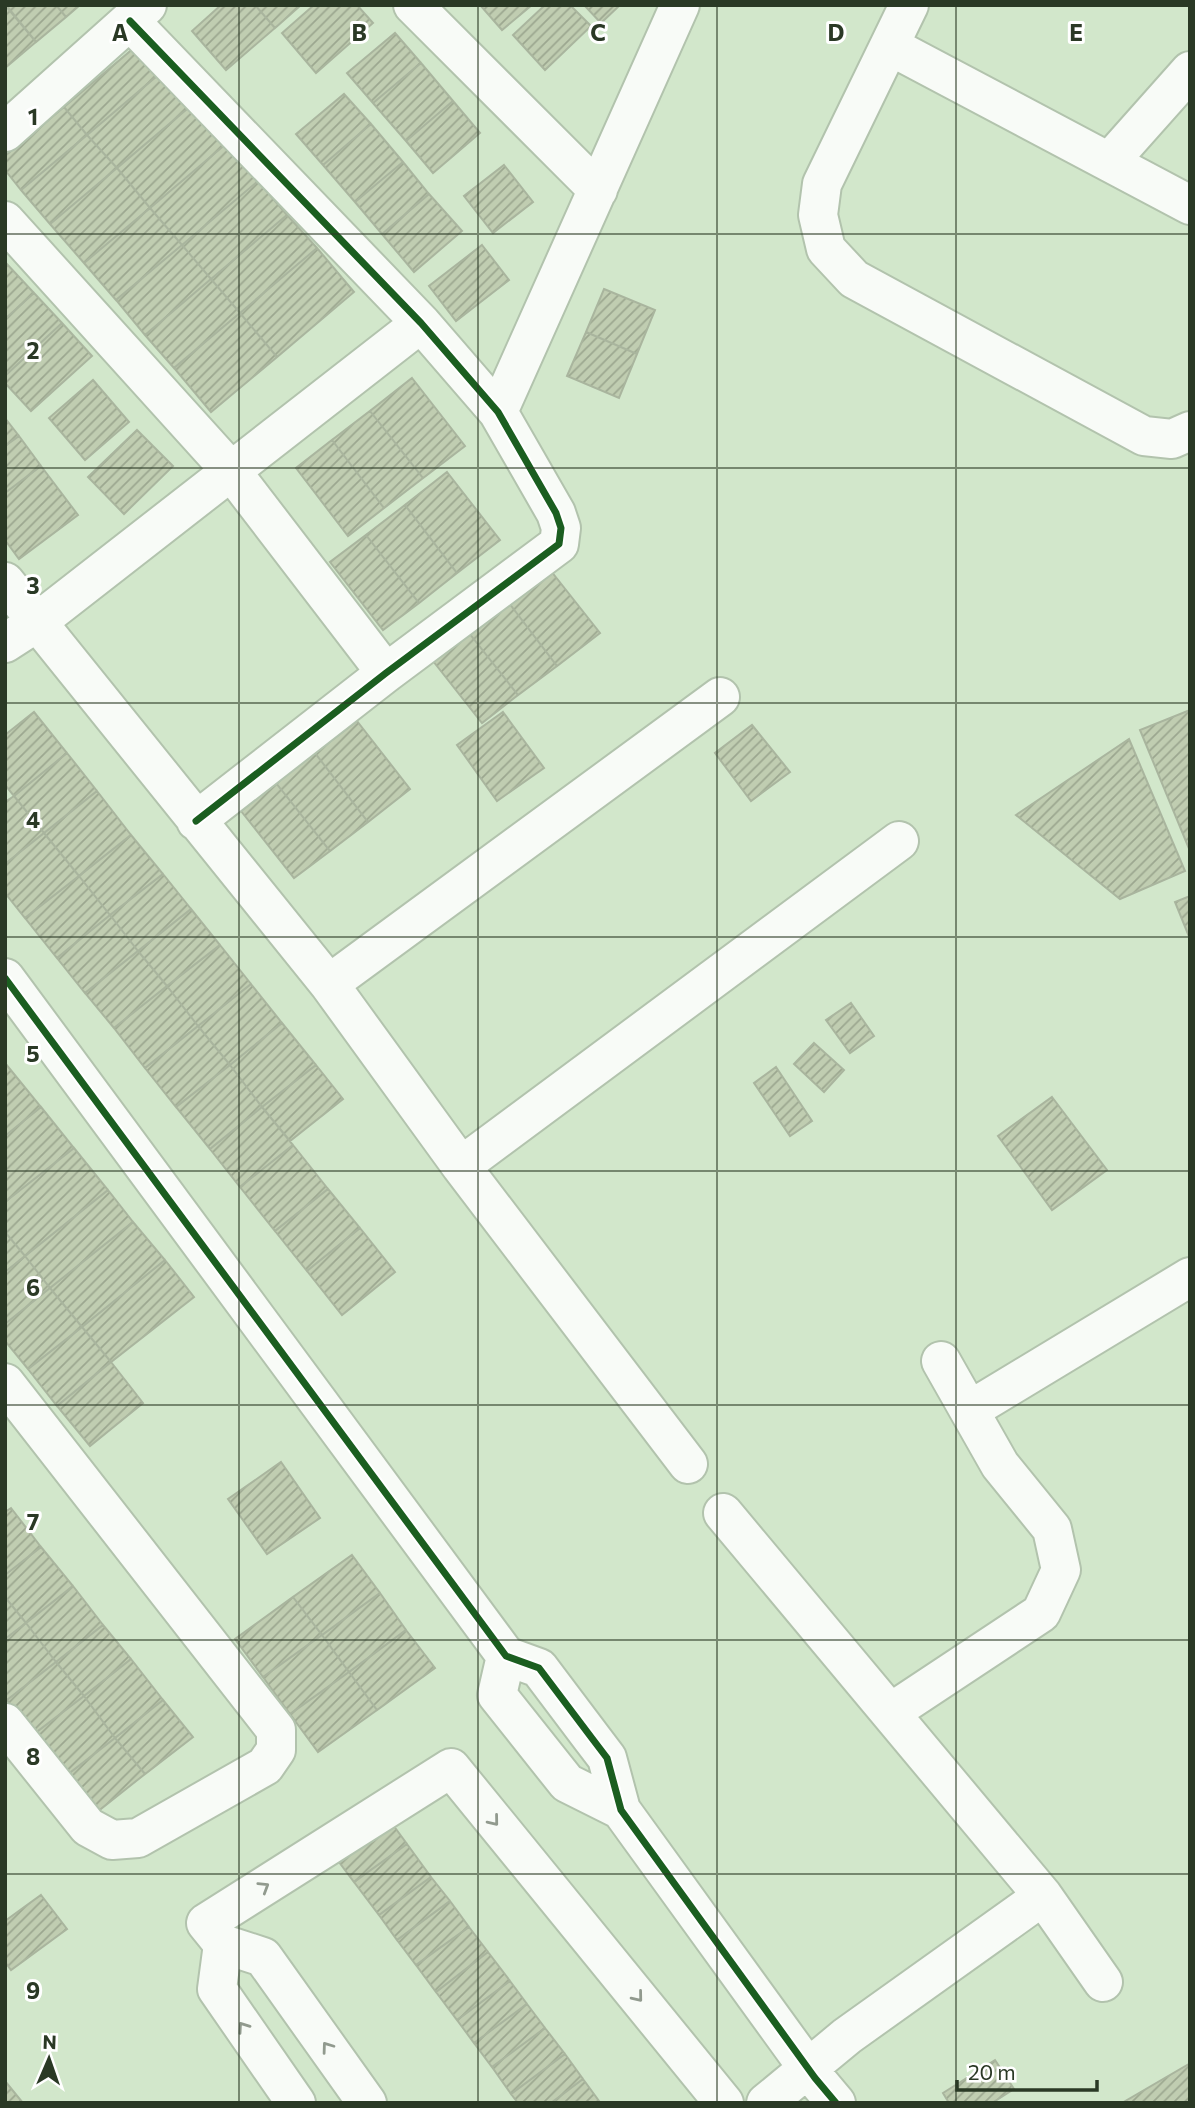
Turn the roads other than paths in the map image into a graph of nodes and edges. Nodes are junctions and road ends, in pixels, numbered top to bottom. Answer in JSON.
{"nodes":[{"id":1,"x":413,"y":5,"type":"edge"},
{"id":2,"x":680,"y":5,"type":"edge"},
{"id":3,"x":909,"y":5,"type":"edge"},
{"id":4,"x":138,"y":13,"type":"edge"},
{"id":5,"x":890,"y":46,"type":"junction"},
{"id":6,"x":1190,"y":71,"type":"edge"},
{"id":7,"x":5,"y":132,"type":"edge"},
{"id":8,"x":1110,"y":161,"type":"junction"},
{"id":9,"x":598,"y":190,"type":"junction"},
{"id":10,"x":1190,"y":205,"type":"edge"},
{"id":11,"x":5,"y":221,"type":"edge"},
{"id":12,"x":421,"y":323,"type":"junction"},
{"id":13,"x":498,"y":412,"type":"junction"},
{"id":14,"x":1190,"y":431,"type":"edge"},
{"id":15,"x":232,"y":472,"type":"junction"},
{"id":16,"x":5,"y":582,"type":"edge"},
{"id":17,"x":20,"y":633,"type":"edge"},
{"id":18,"x":386,"y":673,"type":"junction"},
{"id":19,"x":720,"y":697,"type":"dead end"},
{"id":20,"x":196,"y":821,"type":"junction"},
{"id":21,"x":899,"y":841,"type":"dead end"},
{"id":22,"x":329,"y":984,"type":"junction"},
{"id":23,"x":7,"y":985,"type":"edge"},
{"id":24,"x":461,"y":1166,"type":"junction"},
{"id":25,"x":1190,"y":1278,"type":"edge"},
{"id":26,"x":942,"y":1361,"type":"dead end"},
{"id":27,"x":5,"y":1383,"type":"edge"},
{"id":28,"x":970,"y":1410,"type":"junction"},
{"id":29,"x":688,"y":1464,"type":"dead end"},
{"id":30,"x":723,"y":1513,"type":"dead end"},
{"id":31,"x":890,"y":1713,"type":"junction"},
{"id":32,"x":5,"y":1723,"type":"edge"},
{"id":33,"x":1043,"y":1896,"type":"junction"},
{"id":34,"x":223,"y":1944,"type":"junction"},
{"id":35,"x":1103,"y":1982,"type":"dead end"},
{"id":36,"x":820,"y":2083,"type":"edge"},
{"id":37,"x":296,"y":2103,"type":"edge"},
{"id":38,"x":367,"y":2103,"type":"edge"},
{"id":39,"x":724,"y":2103,"type":"edge"},
{"id":40,"x":766,"y":2103,"type":"edge"},
{"id":41,"x":781,"y":2103,"type":"edge"}],
"edges":[{"from":1,"to":9,"type":"street"},
{"from":2,"to":9,"type":"street"},
{"from":3,"to":5,"type":"street"},
{"from":4,"to":7,"type":"street"},
{"from":4,"to":12,"type":"street"},
{"from":5,"to":8,"type":"street"},
{"from":5,"to":14,"type":"street"},
{"from":6,"to":8,"type":"street"},
{"from":8,"to":10,"type":"street"},
{"from":9,"to":13,"type":"street"},
{"from":11,"to":15,"type":"street"},
{"from":12,"to":13,"type":"street"},
{"from":12,"to":15,"type":"street"},
{"from":13,"to":18,"type":"street"},
{"from":15,"to":17,"type":"street"},
{"from":15,"to":18,"type":"street"},
{"from":16,"to":17,"type":"street"},
{"from":17,"to":20,"type":"street"},
{"from":18,"to":20,"type":"street"},
{"from":19,"to":22,"type":"street"},
{"from":20,"to":22,"type":"street"},
{"from":21,"to":24,"type":"street"},
{"from":22,"to":24,"type":"street"},
{"from":23,"to":36,"type":"street"},
{"from":24,"to":29,"type":"street"},
{"from":25,"to":28,"type":"street"},
{"from":26,"to":28,"type":"street"},
{"from":27,"to":32,"type":"street"},
{"from":28,"to":31,"type":"street"},
{"from":30,"to":31,"type":"street"},
{"from":31,"to":33,"type":"street"},
{"from":33,"to":35,"type":"street"},
{"from":33,"to":36,"type":"street"},
{"from":37,"to":34,"type":"street","one_way":true},
{"from":38,"to":34,"type":"street","one_way":true},
{"from":34,"to":39,"type":"street","one_way":true},
{"from":36,"to":40,"type":"street"},
{"from":36,"to":41,"type":"street"}]}
